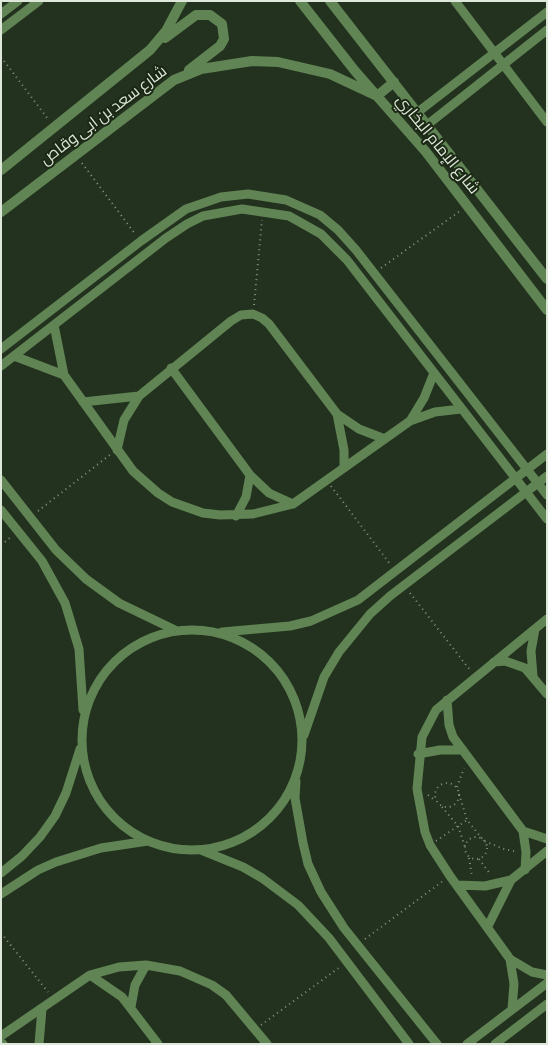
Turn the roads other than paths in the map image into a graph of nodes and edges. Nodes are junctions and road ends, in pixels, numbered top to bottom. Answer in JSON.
{"nodes":[{"id":1,"x":18,"y":1,"type":"edge"},
{"id":2,"x":40,"y":1,"type":"edge"},
{"id":3,"x":182,"y":1,"type":"edge"},
{"id":4,"x":300,"y":1,"type":"edge"},
{"id":5,"x":330,"y":1,"type":"edge"},
{"id":6,"x":455,"y":1,"type":"edge"},
{"id":7,"x":547,"y":12,"type":"edge"},
{"id":8,"x":1,"y":14,"type":"edge"},
{"id":9,"x":1,"y":30,"type":"edge"},
{"id":10,"x":547,"y":30,"type":"edge"},
{"id":11,"x":150,"y":50,"type":"junction"},
{"id":12,"x":493,"y":53,"type":"junction"},
{"id":13,"x":502,"y":65,"type":"junction"},
{"id":14,"x":174,"y":80,"type":"junction"},
{"id":15,"x":394,"y":82,"type":"junction"},
{"id":16,"x":377,"y":96,"type":"junction"},
{"id":17,"x":418,"y":112,"type":"junction"},
{"id":18,"x":547,"y":122,"type":"edge"},
{"id":19,"x":428,"y":125,"type":"junction"},
{"id":20,"x":1,"y":170,"type":"edge"},
{"id":21,"x":1,"y":212,"type":"edge"},
{"id":22,"x":547,"y":279,"type":"edge"},
{"id":23,"x":547,"y":310,"type":"edge"},
{"id":24,"x":54,"y":325,"type":"junction"},
{"id":25,"x":1,"y":349,"type":"edge"},
{"id":26,"x":14,"y":356,"type":"junction"},
{"id":27,"x":1,"y":366,"type":"edge"},
{"id":28,"x":171,"y":368,"type":"junction"},
{"id":29,"x":434,"y":373,"type":"junction"},
{"id":30,"x":64,"y":375,"type":"junction"},
{"id":31,"x":139,"y":396,"type":"junction"},
{"id":32,"x":83,"y":402,"type":"junction"},
{"id":33,"x":461,"y":409,"type":"junction"},
{"id":34,"x":336,"y":414,"type":"junction"},
{"id":35,"x":410,"y":421,"type":"junction"},
{"id":36,"x":385,"y":438,"type":"junction"},
{"id":37,"x":117,"y":450,"type":"junction"},
{"id":38,"x":547,"y":454,"type":"edge"},
{"id":39,"x":344,"y":468,"type":"junction"},
{"id":40,"x":527,"y":470,"type":"junction"},
{"id":41,"x":250,"y":475,"type":"junction"},
{"id":42,"x":547,"y":476,"type":"edge"},
{"id":43,"x":515,"y":478,"type":"junction"},
{"id":44,"x":1,"y":480,"type":"edge"},
{"id":45,"x":538,"y":483,"type":"junction"},
{"id":46,"x":526,"y":492,"type":"junction"},
{"id":47,"x":547,"y":495,"type":"edge"},
{"id":48,"x":293,"y":504,"type":"junction"},
{"id":49,"x":1,"y":510,"type":"edge"},
{"id":50,"x":236,"y":516,"type":"junction"},
{"id":51,"x":547,"y":519,"type":"edge"},
{"id":52,"x":547,"y":619,"type":"edge"},
{"id":53,"x":535,"y":629,"type":"junction"},
{"id":54,"x":175,"y":630,"type":"junction"},
{"id":55,"x":219,"y":632,"type":"junction"},
{"id":56,"x":494,"y":662,"type":"junction"},
{"id":57,"x":533,"y":676,"type":"junction"},
{"id":58,"x":547,"y":694,"type":"edge"},
{"id":59,"x":447,"y":700,"type":"junction"},
{"id":60,"x":83,"y":720,"type":"junction"},
{"id":61,"x":302,"y":740,"type":"junction"},
{"id":62,"x":81,"y":744,"type":"junction"},
{"id":63,"x":463,"y":750,"type":"junction"},
{"id":64,"x":418,"y":754,"type":"junction"},
{"id":65,"x":296,"y":776,"type":"junction"},
{"id":66,"x":522,"y":831,"type":"junction"},
{"id":67,"x":547,"y":839,"type":"edge"},
{"id":68,"x":148,"y":841,"type":"junction"},
{"id":69,"x":201,"y":850,"type":"junction"},
{"id":70,"x":547,"y":851,"type":"edge"},
{"id":71,"x":525,"y":870,"type":"junction"},
{"id":72,"x":1,"y":872,"type":"edge"},
{"id":73,"x":511,"y":880,"type":"junction"},
{"id":74,"x":457,"y":885,"type":"junction"},
{"id":75,"x":1,"y":894,"type":"edge"},
{"id":76,"x":488,"y":926,"type":"junction"},
{"id":77,"x":510,"y":959,"type":"junction"},
{"id":78,"x":146,"y":965,"type":"junction"},
{"id":79,"x":90,"y":975,"type":"junction"},
{"id":80,"x":547,"y":975,"type":"edge"},
{"id":81,"x":547,"y":983,"type":"edge"},
{"id":82,"x":547,"y":1004,"type":"edge"},
{"id":83,"x":131,"y":1006,"type":"junction"},
{"id":84,"x":42,"y":1009,"type":"junction"},
{"id":85,"x":512,"y":1009,"type":"junction"},
{"id":86,"x":1,"y":1036,"type":"edge"},
{"id":87,"x":264,"y":1042,"type":"edge"},
{"id":88,"x":39,"y":1044,"type":"edge"},
{"id":89,"x":158,"y":1044,"type":"edge"},
{"id":90,"x":409,"y":1044,"type":"edge"},
{"id":91,"x":437,"y":1044,"type":"edge"},
{"id":92,"x":467,"y":1044,"type":"edge"},
{"id":93,"x":495,"y":1044,"type":"edge"}],
"edges":[{"from":1,"to":8,"type":"street"},
{"from":2,"to":9,"type":"street"},
{"from":3,"to":11,"type":"street","name":"شارع سعد بن ابى وقاص"},
{"from":4,"to":16,"type":"street","name":"شارع الإمام البخاري"},
{"from":5,"to":15,"type":"street","name":"شارع الإمام البخاري"},
{"from":6,"to":12,"type":"street"},
{"from":7,"to":12,"type":"street"},
{"from":10,"to":13,"type":"street"},
{"from":11,"to":14,"type":"street"},
{"from":11,"to":20,"type":"street","name":"شارع سعد بن ابى وقاص"},
{"from":12,"to":13,"type":"street"},
{"from":12,"to":17,"type":"street"},
{"from":13,"to":18,"type":"street"},
{"from":13,"to":19,"type":"street"},
{"from":14,"to":16,"type":"street","name":"شارع سعد بن ابى وقاص"},
{"from":14,"to":21,"type":"street","name":"شارع سعد بن ابى وقاص"},
{"from":15,"to":16,"type":"street"},
{"from":15,"to":17,"type":"street","name":"شارع الإمام البخاري"},
{"from":16,"to":23,"type":"street","name":"شارع الإمام البخاري"},
{"from":17,"to":19,"type":"street","name":"شارع الإمام البخاري"},
{"from":19,"to":22,"type":"street","name":"شارع الإمام البخاري"},
{"from":24,"to":26,"type":"street"},
{"from":24,"to":29,"type":"street"},
{"from":24,"to":30,"type":"street"},
{"from":25,"to":40,"type":"street"},
{"from":26,"to":27,"type":"street"},
{"from":26,"to":30,"type":"street"},
{"from":28,"to":31,"type":"street"},
{"from":28,"to":34,"type":"street"},
{"from":28,"to":41,"type":"street"},
{"from":29,"to":33,"type":"street"},
{"from":29,"to":35,"type":"street"},
{"from":30,"to":32,"type":"street"},
{"from":31,"to":32,"type":"street"},
{"from":31,"to":37,"type":"street"},
{"from":32,"to":37,"type":"street"},
{"from":33,"to":35,"type":"street"},
{"from":33,"to":43,"type":"street"},
{"from":34,"to":36,"type":"street"},
{"from":34,"to":39,"type":"street"},
{"from":35,"to":36,"type":"street"},
{"from":36,"to":39,"type":"street"},
{"from":37,"to":50,"type":"street"},
{"from":38,"to":40,"type":"street"},
{"from":39,"to":48,"type":"street"},
{"from":40,"to":43,"type":"street"},
{"from":40,"to":45,"type":"street"},
{"from":41,"to":48,"type":"street"},
{"from":41,"to":50,"type":"street"},
{"from":42,"to":45,"type":"street"},
{"from":43,"to":46,"type":"street"},
{"from":43,"to":55,"type":"street"},
{"from":44,"to":54,"type":"street"},
{"from":45,"to":46,"type":"street"},
{"from":45,"to":47,"type":"street"},
{"from":46,"to":51,"type":"street"},
{"from":46,"to":61,"type":"street"},
{"from":48,"to":50,"type":"street"},
{"from":49,"to":60,"type":"street"},
{"from":52,"to":53,"type":"street"},
{"from":53,"to":56,"type":"street"},
{"from":53,"to":57,"type":"street"},
{"from":54,"to":55,"type":"street"},
{"from":54,"to":60,"type":"street"},
{"from":55,"to":61,"type":"street"},
{"from":56,"to":57,"type":"street"},
{"from":56,"to":59,"type":"street"},
{"from":57,"to":58,"type":"street"},
{"from":59,"to":63,"type":"street"},
{"from":59,"to":64,"type":"street"},
{"from":60,"to":62,"type":"street"},
{"from":61,"to":65,"type":"street"},
{"from":62,"to":68,"type":"street"},
{"from":62,"to":72,"type":"street"},
{"from":63,"to":64,"type":"street"},
{"from":63,"to":66,"type":"street"},
{"from":64,"to":74,"type":"street"},
{"from":65,"to":69,"type":"street"},
{"from":65,"to":91,"type":"street"},
{"from":66,"to":67,"type":"street"},
{"from":66,"to":71,"type":"street"},
{"from":68,"to":69,"type":"street"},
{"from":68,"to":75,"type":"street"},
{"from":69,"to":90,"type":"street"},
{"from":70,"to":71,"type":"street"},
{"from":71,"to":73,"type":"street"},
{"from":73,"to":74,"type":"street"},
{"from":73,"to":76,"type":"street"},
{"from":74,"to":76,"type":"street"},
{"from":76,"to":77,"type":"street"},
{"from":77,"to":80,"type":"street"},
{"from":77,"to":85,"type":"street"},
{"from":78,"to":79,"type":"street"},
{"from":78,"to":83,"type":"street"},
{"from":78,"to":87,"type":"street"},
{"from":79,"to":83,"type":"street"},
{"from":79,"to":84,"type":"street"},
{"from":81,"to":85,"type":"street"},
{"from":82,"to":93,"type":"street"},
{"from":83,"to":89,"type":"street"},
{"from":84,"to":86,"type":"street"},
{"from":84,"to":88,"type":"street"},
{"from":85,"to":92,"type":"street"}]}
